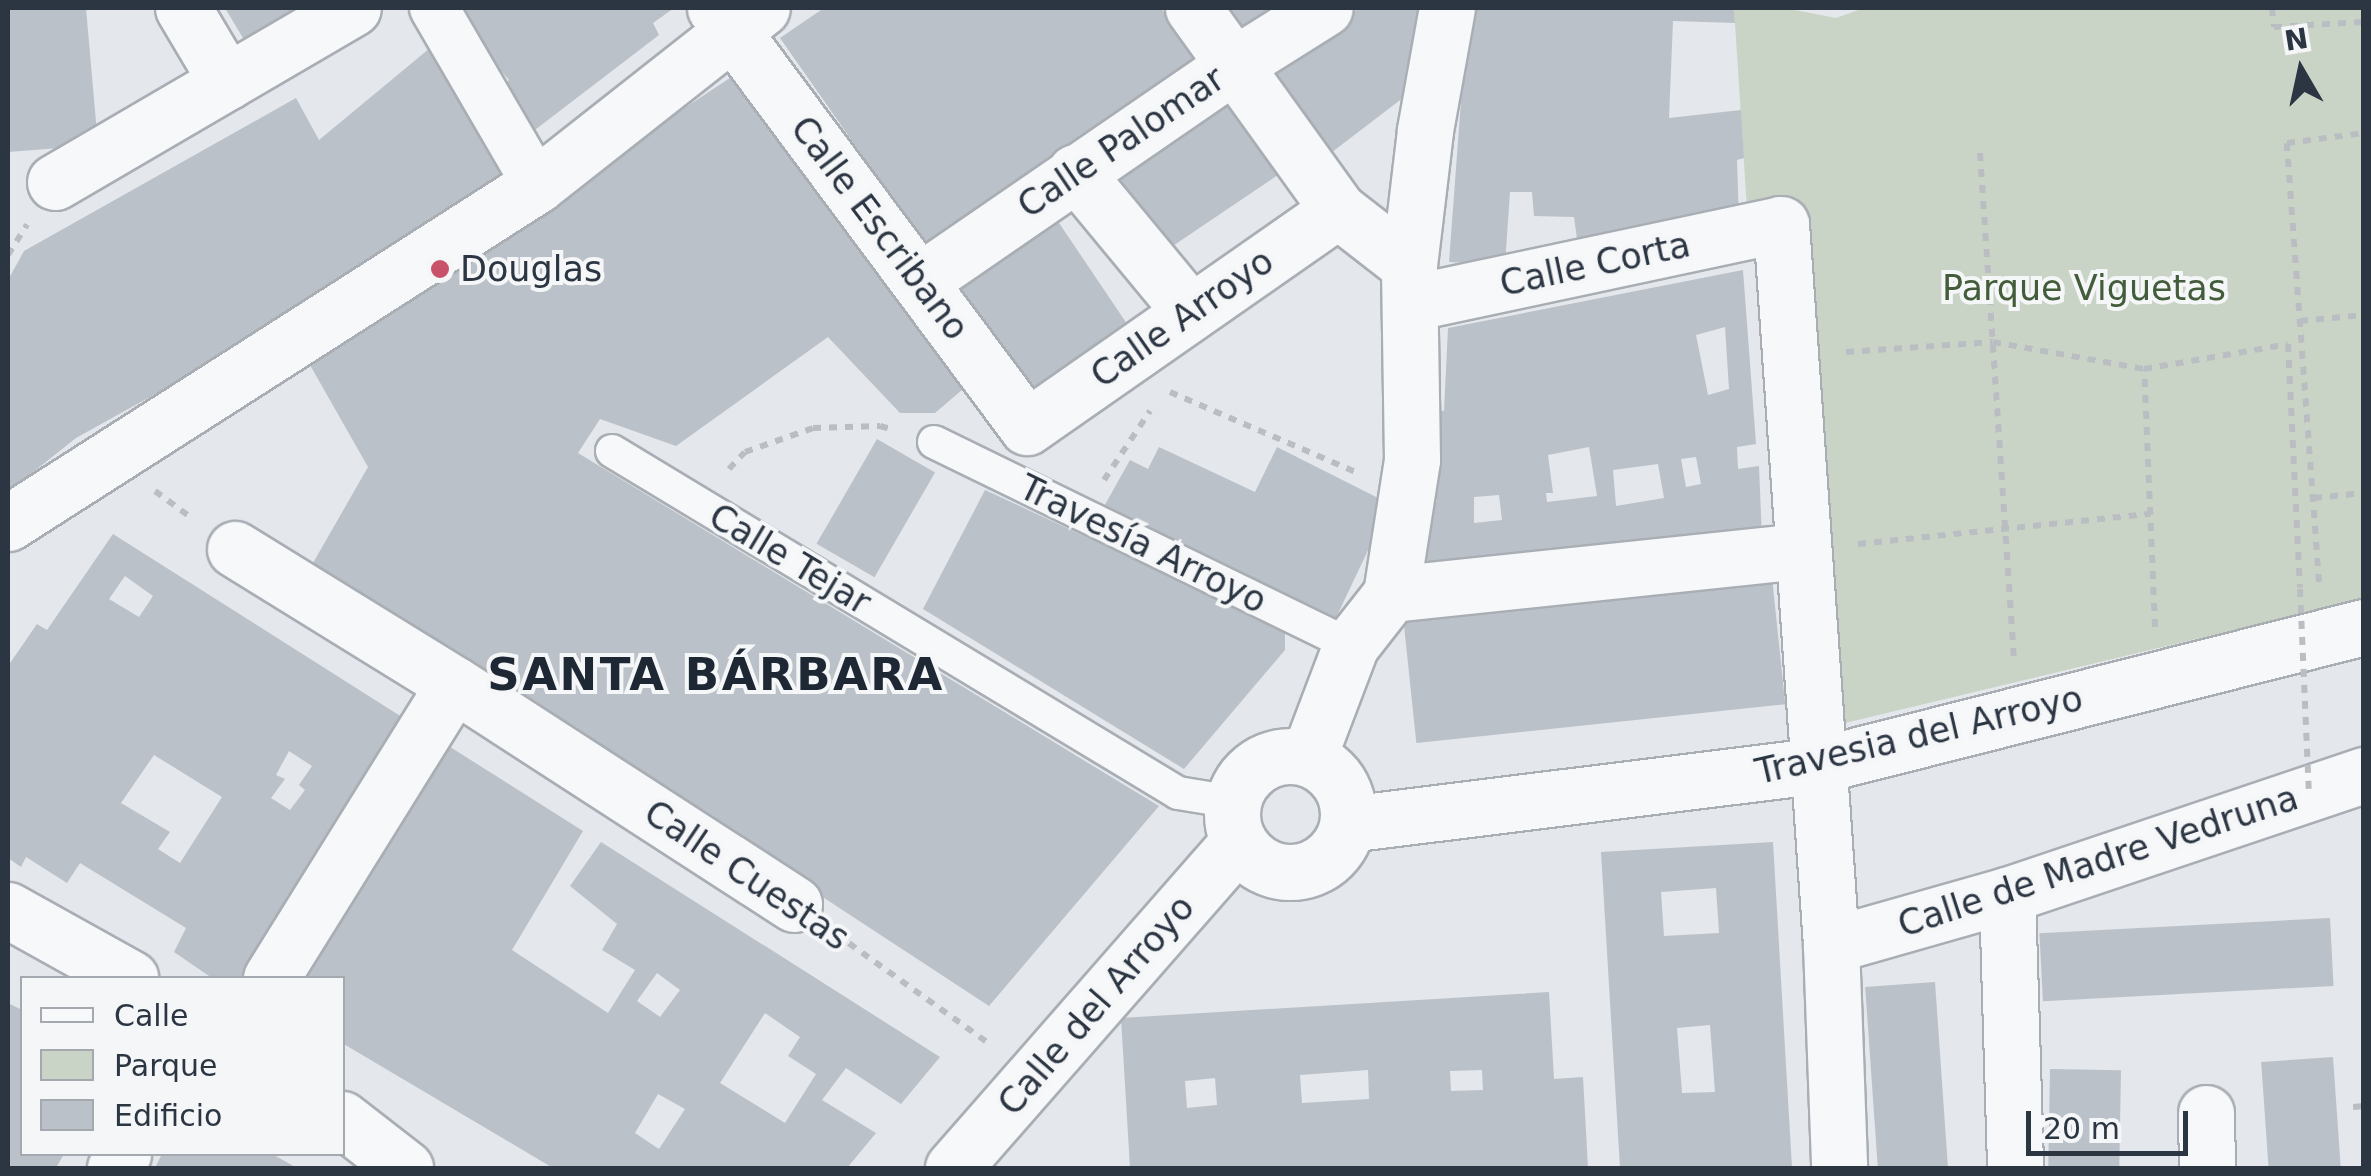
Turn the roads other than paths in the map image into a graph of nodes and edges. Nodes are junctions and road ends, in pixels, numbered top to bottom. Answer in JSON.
{"nodes":[{"id":1,"x":184,"y":8,"type":"edge"},
{"id":2,"x":354,"y":8,"type":"edge"},
{"id":3,"x":434,"y":8,"type":"edge"},
{"id":4,"x":1193,"y":8,"type":"edge"},
{"id":5,"x":1325,"y":8,"type":"edge"},
{"id":6,"x":1447,"y":8,"type":"edge"},
{"id":7,"x":736,"y":15,"type":"edge"},
{"id":8,"x":1234,"y":64,"type":"junction"},
{"id":9,"x":228,"y":82,"type":"junction"},
{"id":10,"x":1075,"y":172,"type":"junction"},
{"id":11,"x":56,"y":182,"type":"dead end"},
{"id":12,"x":537,"y":185,"type":"junction"},
{"id":13,"x":1338,"y":210,"type":"junction"},
{"id":14,"x":920,"y":281,"type":"junction"},
{"id":15,"x":1410,"y":284,"type":"junction"},
{"id":16,"x":1191,"y":312,"type":"junction"},
{"id":17,"x":1027,"y":426,"type":"joint"},
{"id":18,"x":934,"y":442,"type":"road end"},
{"id":19,"x":612,"y":451,"type":"dead end"},
{"id":20,"x":8,"y":523,"type":"edge"},
{"id":21,"x":235,"y":549,"type":"road end"},
{"id":22,"x":1801,"y":551,"type":"junction"},
{"id":23,"x":1391,"y":594,"type":"junction"},
{"id":24,"x":2343,"y":633,"type":"edge"},
{"id":25,"x":1351,"y":646,"type":"junction"},
{"id":26,"x":454,"y":684,"type":"junction"},
{"id":27,"x":1308,"y":758,"type":"junction"},
{"id":28,"x":1815,"y":766,"type":"junction"},
{"id":29,"x":2364,"y":775,"type":"edge"},
{"id":30,"x":1236,"y":822,"type":"junction"},
{"id":31,"x":1348,"y":824,"type":"junction"},
{"id":32,"x":2007,"y":895,"type":"junction"},
{"id":33,"x":794,"y":904,"type":"road end"},
{"id":34,"x":8,"y":910,"type":"edge"},
{"id":35,"x":1831,"y":945,"type":"junction"},
{"id":36,"x":126,"y":976,"type":"edge"},
{"id":37,"x":272,"y":976,"type":"edge"},
{"id":38,"x":2206,"y":1113,"type":"dead end"},
{"id":39,"x":345,"y":1122,"type":"edge"},
{"id":40,"x":405,"y":1168,"type":"edge"},
{"id":41,"x":953,"y":1168,"type":"edge"},
{"id":42,"x":1839,"y":1168,"type":"edge"},
{"id":43,"x":2015,"y":1168,"type":"edge"},
{"id":44,"x":2208,"y":1168,"type":"edge"}],
"edges":[{"from":1,"to":9,"type":"street"},
{"from":2,"to":9,"type":"street"},
{"from":3,"to":12,"type":"street"},
{"from":4,"to":8,"type":"street"},
{"from":5,"to":8,"type":"street","name":"Calle Palomar"},
{"from":6,"to":15,"type":"street"},
{"from":7,"to":12,"type":"street"},
{"from":7,"to":14,"type":"street","name":"Calle Escribano"},
{"from":8,"to":10,"type":"street","name":"Calle Palomar"},
{"from":8,"to":13,"type":"street"},
{"from":9,"to":11,"type":"street"},
{"from":10,"to":14,"type":"street","name":"Calle Palomar"},
{"from":10,"to":16,"type":"street"},
{"from":12,"to":20,"type":"street"},
{"from":13,"to":15,"type":"street"},
{"from":13,"to":16,"type":"street","name":"Calle Arroyo"},
{"from":14,"to":17,"type":"street","name":"Calle Escribano"},
{"from":15,"to":22,"type":"street","name":"Calle Corta"},
{"from":15,"to":23,"type":"street"},
{"from":16,"to":17,"type":"street","name":"Calle Arroyo"},
{"from":18,"to":25,"type":"lane","name":"Travesía Arroyo"},
{"from":19,"to":30,"type":"lane","name":"Calle Tejar"},
{"from":21,"to":26,"type":"street","name":"Calle Cuestas"},
{"from":22,"to":23,"type":"street"},
{"from":22,"to":28,"type":"street"},
{"from":23,"to":25,"type":"street"},
{"from":24,"to":28,"type":"street","name":"Travesia del Arroyo"},
{"from":25,"to":27,"type":"street"},
{"from":26,"to":33,"type":"street","name":"Calle Cuestas"},
{"from":26,"to":37,"type":"street"},
{"from":27,"to":30,"type":"street"},
{"from":27,"to":31,"type":"street"},
{"from":28,"to":31,"type":"street","name":"Travesia del Arroyo"},
{"from":28,"to":35,"type":"street"},
{"from":29,"to":32,"type":"street","name":"Calle de Madre Vedruna"},
{"from":30,"to":31,"type":"street"},
{"from":30,"to":41,"type":"street","name":"Calle del Arroyo"},
{"from":32,"to":35,"type":"street","name":"Calle de Madre Vedruna"},
{"from":32,"to":43,"type":"street"},
{"from":34,"to":36,"type":"street"},
{"from":35,"to":42,"type":"street"},
{"from":38,"to":44,"type":"street"},
{"from":39,"to":40,"type":"street"}]}
